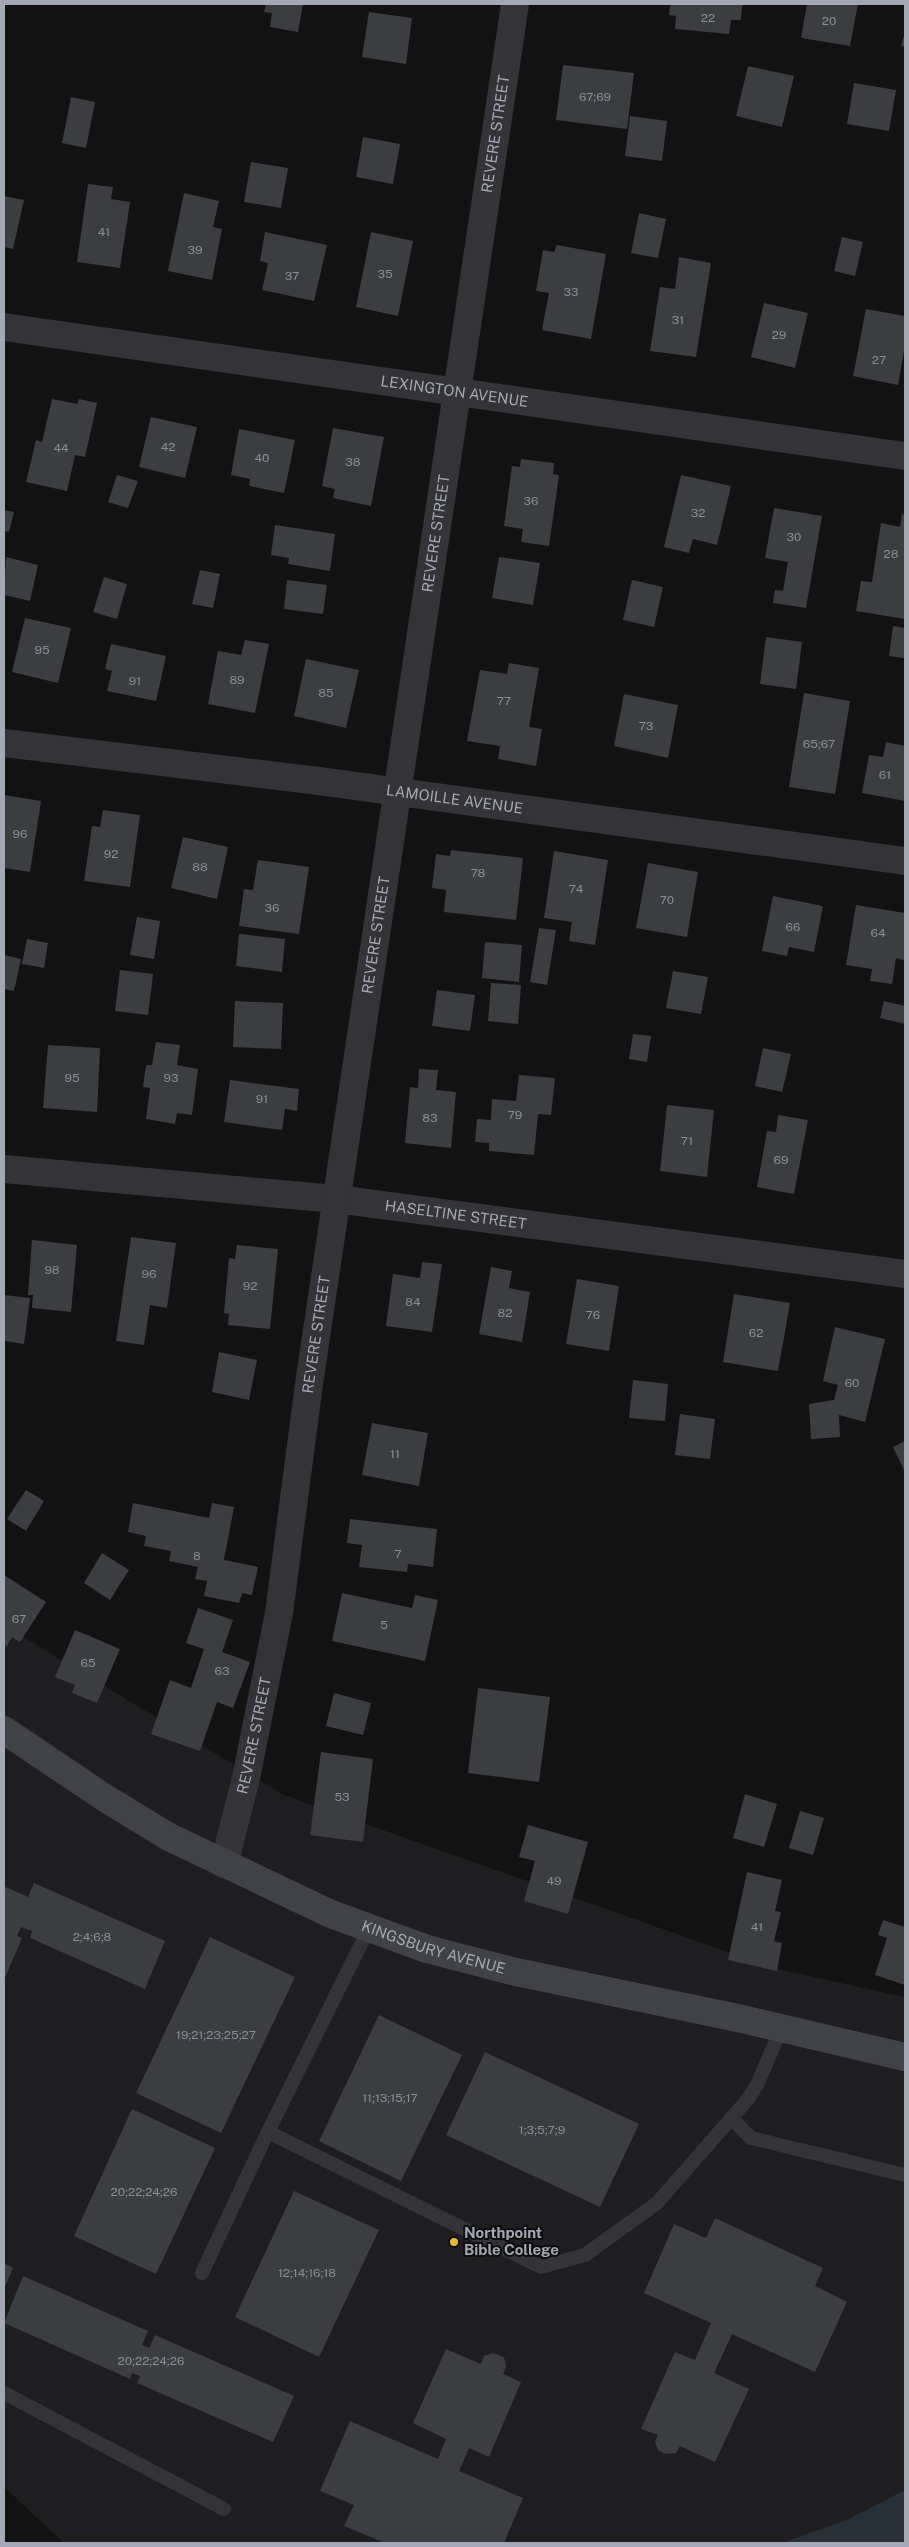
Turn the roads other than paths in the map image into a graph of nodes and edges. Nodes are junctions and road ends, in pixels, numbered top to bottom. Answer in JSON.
{"nodes":[{"id":1,"x":515,"y":4,"type":"edge"},
{"id":2,"x":4,"y":326,"type":"edge"},
{"id":3,"x":457,"y":392,"type":"junction"},
{"id":4,"x":905,"y":456,"type":"edge"},
{"id":5,"x":4,"y":743,"type":"edge"},
{"id":6,"x":397,"y":791,"type":"junction"},
{"id":7,"x":905,"y":861,"type":"edge"},
{"id":8,"x":4,"y":1169,"type":"edge"},
{"id":9,"x":336,"y":1199,"type":"junction"},
{"id":10,"x":905,"y":1274,"type":"edge"},
{"id":11,"x":4,"y":1730,"type":"edge"},
{"id":12,"x":224,"y":1864,"type":"junction"},
{"id":13,"x":369,"y":1928,"type":"junction"},
{"id":14,"x":781,"y":2029,"type":"junction"},
{"id":15,"x":905,"y":2057,"type":"edge"},
{"id":16,"x":732,"y":2119,"type":"junction"},
{"id":17,"x":268,"y":2132,"type":"junction"},
{"id":18,"x":905,"y":2175,"type":"edge"},
{"id":19,"x":202,"y":2273,"type":"dead end"},
{"id":20,"x":4,"y":2393,"type":"edge"},
{"id":21,"x":224,"y":2509,"type":"dead end"}],
"edges":[{"from":1,"to":3,"type":"street","name":"REVERE STREET"},
{"from":2,"to":3,"type":"street","name":"LEXINGTON AVENUE"},
{"from":3,"to":4,"type":"street","name":"LEXINGTON AVENUE"},
{"from":3,"to":6,"type":"street","name":"REVERE STREET"},
{"from":5,"to":6,"type":"street","name":"LAMOILLE AVENUE"},
{"from":6,"to":7,"type":"street","name":"LAMOILLE AVENUE"},
{"from":6,"to":9,"type":"street","name":"REVERE STREET"},
{"from":8,"to":9,"type":"street","name":"HASELTINE STREET"},
{"from":9,"to":10,"type":"street","name":"HASELTINE STREET"},
{"from":9,"to":12,"type":"street","name":"REVERE STREET"},
{"from":11,"to":12,"type":"main road","name":"KINGSBURY AVENUE"},
{"from":12,"to":13,"type":"main road","name":"KINGSBURY AVENUE"},
{"from":13,"to":14,"type":"main road","name":"KINGSBURY AVENUE"},
{"from":13,"to":17,"type":"lane"},
{"from":14,"to":15,"type":"main road","name":"KINGSBURY AVENUE"},
{"from":14,"to":16,"type":"lane"},
{"from":16,"to":17,"type":"lane"},
{"from":16,"to":18,"type":"lane"},
{"from":17,"to":19,"type":"lane"},
{"from":20,"to":21,"type":"lane"}]}
